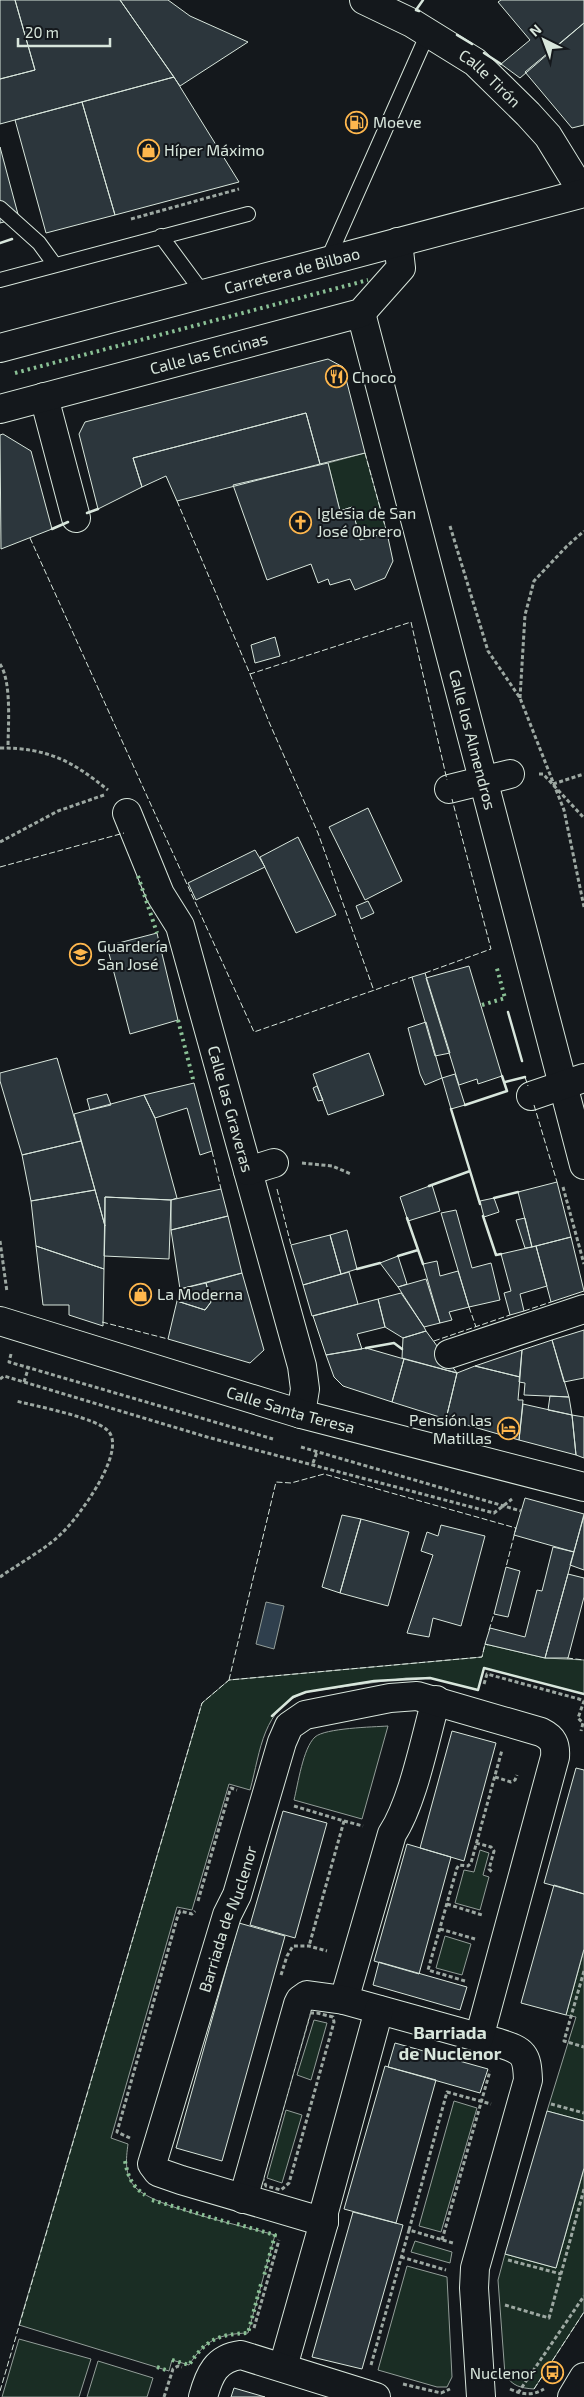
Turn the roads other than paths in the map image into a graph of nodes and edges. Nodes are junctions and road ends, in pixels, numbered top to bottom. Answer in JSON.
{"nodes":[{"id":1,"x":364,"y":0,"type":"edge"},
{"id":2,"x":428,"y":33,"type":"junction"},
{"id":3,"x":583,"y":193,"type":"edge"},
{"id":4,"x":0,"y":208,"type":"edge"},
{"id":5,"x":248,"y":214,"type":"dead end"},
{"id":6,"x":161,"y":236,"type":"junction"},
{"id":7,"x":399,"y":255,"type":"junction"},
{"id":8,"x":327,"y":261,"type":"junction"},
{"id":9,"x":55,"y":265,"type":"junction"},
{"id":10,"x":0,"y":280,"type":"edge"},
{"id":11,"x":203,"y":293,"type":"junction"},
{"id":12,"x":360,"y":313,"type":"junction"},
{"id":13,"x":0,"y":348,"type":"edge"},
{"id":14,"x":44,"y":397,"type":"junction"},
{"id":15,"x":2,"y":401,"type":"edge"},
{"id":16,"x":76,"y":518,"type":"dead end"},
{"id":17,"x":510,"y":774,"type":"road end"},
{"id":18,"x":483,"y":780,"type":"junction"},
{"id":19,"x":450,"y":789,"type":"dead end"},
{"id":20,"x":127,"y":813,"type":"dead end"},
{"id":21,"x":574,"y":1082,"type":"edge"},
{"id":22,"x":532,"y":1096,"type":"dead end"},
{"id":23,"x":274,"y":1163,"type":"road end"},
{"id":24,"x":248,"y":1171,"type":"junction"},
{"id":25,"x":572,"y":1172,"type":"edge"},
{"id":26,"x":584,"y":1309,"type":"edge"},
{"id":27,"x":0,"y":1321,"type":"edge"},
{"id":28,"x":449,"y":1354,"type":"dead end"},
{"id":29,"x":301,"y":1414,"type":"junction"},
{"id":30,"x":584,"y":1487,"type":"edge"},
{"id":31,"x":436,"y":1700,"type":"junction"},
{"id":32,"x":344,"y":2000,"type":"junction"},
{"id":33,"x":379,"y":2010,"type":"junction"},
{"id":34,"x":479,"y":2038,"type":"junction"},
{"id":35,"x":243,"y":2199,"type":"junction"},
{"id":36,"x":324,"y":2222,"type":"junction"},
{"id":37,"x":283,"y":2367,"type":"junction"},
{"id":38,"x":584,"y":2378,"type":"edge"},
{"id":39,"x":363,"y":2391,"type":"edge"},
{"id":40,"x":560,"y":2391,"type":"edge"},
{"id":41,"x":203,"y":2397,"type":"edge"},
{"id":42,"x":482,"y":2397,"type":"edge"}],
"edges":[{"from":1,"to":2,"type":"street","name":"Calle Tirón"},
{"from":2,"to":3,"type":"street","name":"Calle Tirón"},
{"from":2,"to":8,"type":"lane"},
{"from":3,"to":7,"type":"street","name":"Carretera de Bilbao"},
{"from":4,"to":9,"type":"lane"},
{"from":5,"to":6,"type":"lane"},
{"from":6,"to":9,"type":"lane"},
{"from":6,"to":11,"type":"lane"},
{"from":7,"to":8,"type":"street","name":"Carretera de Bilbao"},
{"from":7,"to":12,"type":"street"},
{"from":8,"to":11,"type":"street","name":"Carretera de Bilbao"},
{"from":9,"to":10,"type":"lane"},
{"from":11,"to":13,"type":"street","name":"Carretera de Bilbao"},
{"from":12,"to":14,"type":"street","name":"Calle las Encinas"},
{"from":12,"to":18,"type":"street","name":"Calle los Almendros"},
{"from":14,"to":15,"type":"street","name":"Calle las Encinas"},
{"from":14,"to":16,"type":"street"},
{"from":17,"to":18,"type":"street"},
{"from":18,"to":19,"type":"street"},
{"from":18,"to":21,"type":"street","name":"Calle los Almendros"},
{"from":20,"to":24,"type":"street","name":"Calle las Graveras"},
{"from":21,"to":22,"type":"street"},
{"from":21,"to":25,"type":"street","name":"Calle los Almendros"},
{"from":23,"to":24,"type":"street"},
{"from":24,"to":29,"type":"street","name":"Calle las Graveras"},
{"from":26,"to":28,"type":"street"},
{"from":27,"to":29,"type":"street","name":"Calle Santa Teresa"},
{"from":29,"to":30,"type":"street","name":"Calle Santa Teresa"},
{"from":31,"to":32,"type":"street"},
{"from":31,"to":34,"type":"street","name":"Barriada de Nuclenor"},
{"from":31,"to":35,"type":"street","name":"Barriada de Nuclenor"},
{"from":32,"to":33,"type":"street"},
{"from":32,"to":35,"type":"street"},
{"from":33,"to":34,"type":"street"},
{"from":33,"to":36,"type":"street"},
{"from":34,"to":42,"type":"street"},
{"from":35,"to":36,"type":"street","name":"Barriada de Nuclenor"},
{"from":36,"to":37,"type":"street"},
{"from":37,"to":39,"type":"street"},
{"from":37,"to":41,"type":"street"},
{"from":38,"to":40,"type":"street"}]}
